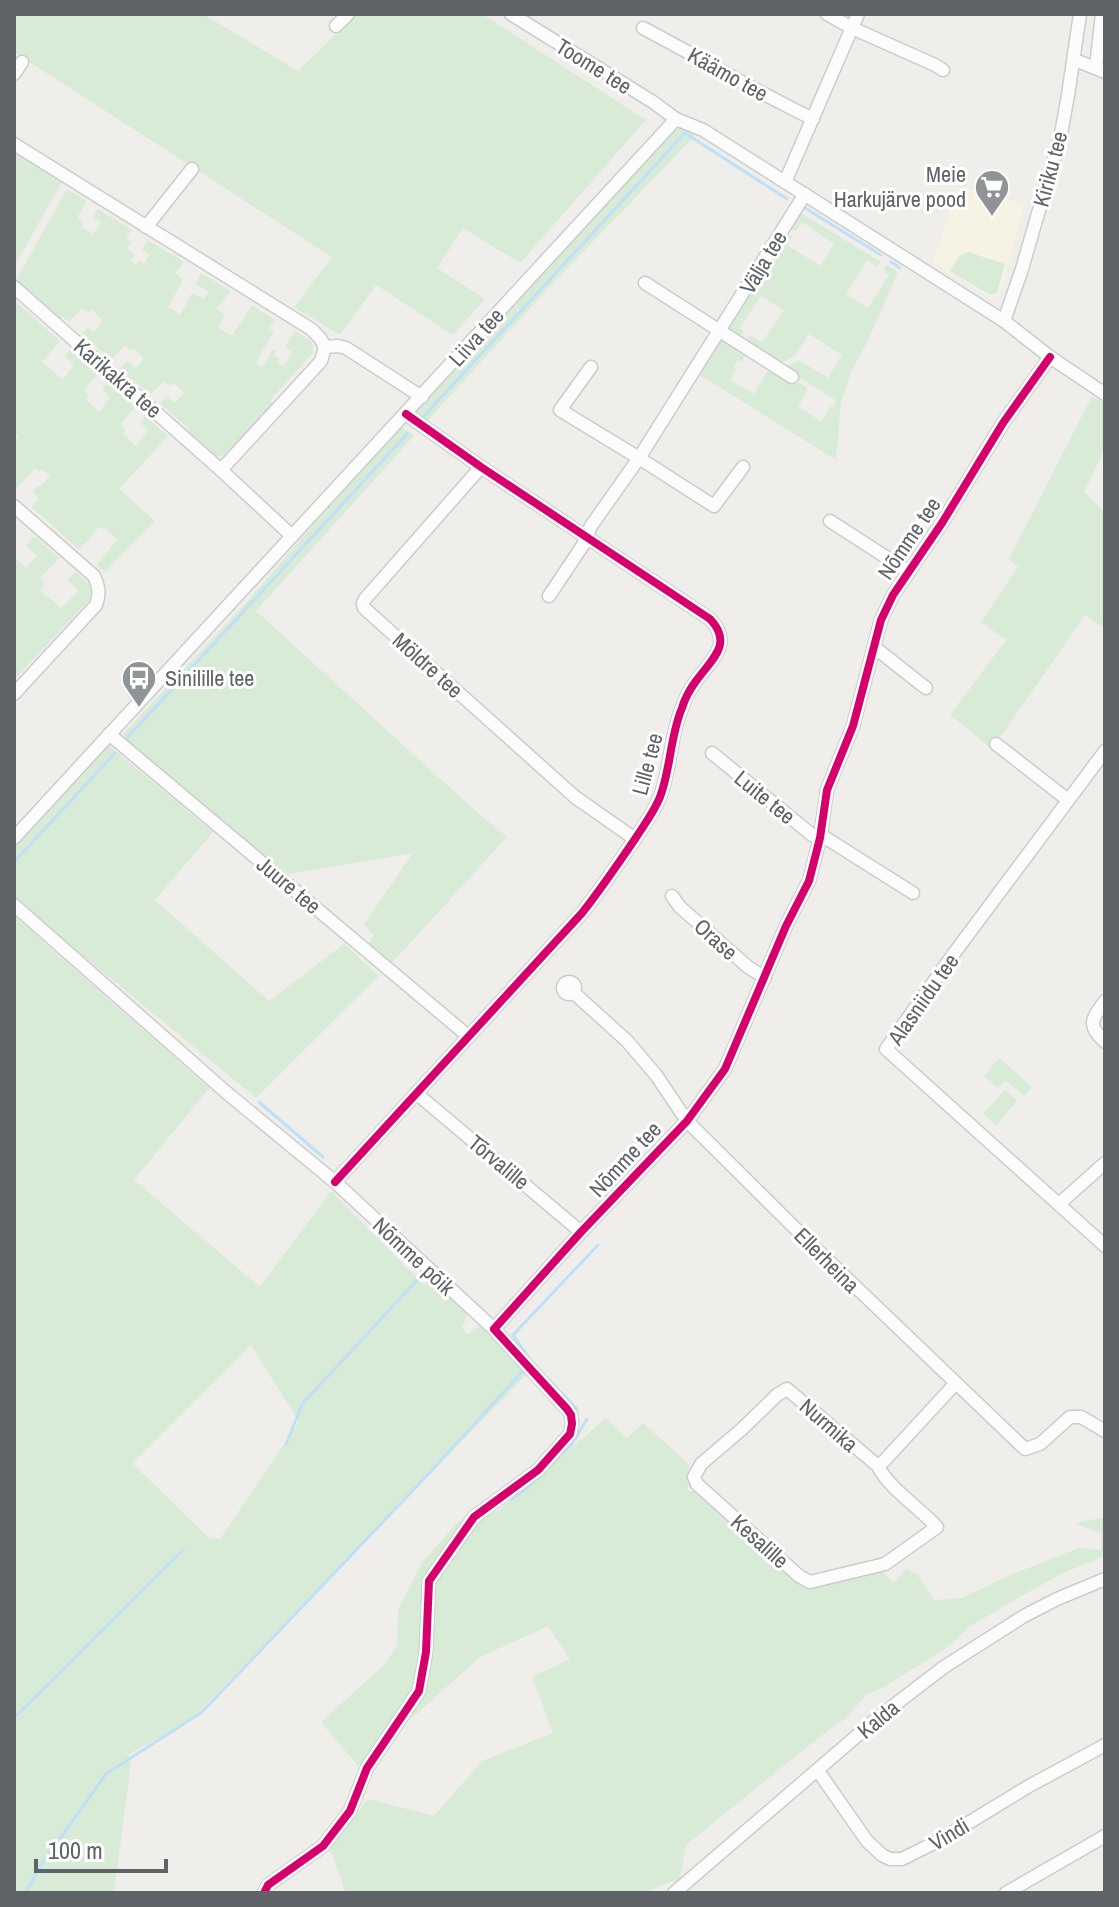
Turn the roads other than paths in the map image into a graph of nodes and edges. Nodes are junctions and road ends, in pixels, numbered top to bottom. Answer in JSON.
{"nodes":[{"id":1,"x":348,"y":14,"type":"edge"},
{"id":2,"x":511,"y":14,"type":"edge"},
{"id":3,"x":827,"y":14,"type":"edge"},
{"id":4,"x":858,"y":14,"type":"edge"},
{"id":5,"x":1080,"y":14,"type":"edge"},
{"id":6,"x":1102,"y":14,"type":"edge"},
{"id":7,"x":336,"y":26,"type":"dead end"},
{"id":8,"x":643,"y":28,"type":"dead end"},
{"id":9,"x":852,"y":28,"type":"junction"},
{"id":10,"x":22,"y":62,"type":"dead end"},
{"id":11,"x":1073,"y":62,"type":"junction"},
{"id":12,"x":1100,"y":69,"type":"edge"},
{"id":13,"x":943,"y":70,"type":"dead end"},
{"id":14,"x":14,"y":74,"type":"edge"},
{"id":15,"x":676,"y":119,"type":"junction"},
{"id":16,"x":813,"y":119,"type":"junction"},
{"id":17,"x":14,"y":144,"type":"edge"},
{"id":18,"x":192,"y":169,"type":"dead end"},
{"id":19,"x":785,"y":182,"type":"junction"},
{"id":20,"x":805,"y":194,"type":"junction"},
{"id":21,"x":146,"y":227,"type":"junction"},
{"id":22,"x":645,"y":283,"type":"dead end"},
{"id":23,"x":14,"y":287,"type":"edge"},
{"id":24,"x":1004,"y":321,"type":"junction"},
{"id":25,"x":721,"y":330,"type":"junction"},
{"id":26,"x":325,"y":347,"type":"junction"},
{"id":27,"x":1050,"y":357,"type":"junction"},
{"id":28,"x":591,"y":367,"type":"dead end"},
{"id":29,"x":792,"y":377,"type":"dead end"},
{"id":30,"x":1105,"y":394,"type":"edge"},
{"id":31,"x":422,"y":397,"type":"junction"},
{"id":32,"x":406,"y":414,"type":"junction"},
{"id":33,"x":639,"y":458,"type":"junction"},
{"id":34,"x":481,"y":467,"type":"junction"},
{"id":35,"x":743,"y":467,"type":"dead end"},
{"id":36,"x":221,"y":470,"type":"junction"},
{"id":37,"x":14,"y":506,"type":"edge"},
{"id":38,"x":830,"y":521,"type":"dead end"},
{"id":39,"x":292,"y":536,"type":"junction"},
{"id":40,"x":586,"y":536,"type":"junction"},
{"id":41,"x":909,"y":572,"type":"junction"},
{"id":42,"x":549,"y":596,"type":"dead end"},
{"id":43,"x":874,"y":647,"type":"junction"},
{"id":44,"x":926,"y":688,"type":"dead end"},
{"id":45,"x":14,"y":694,"type":"edge"},
{"id":46,"x":109,"y":734,"type":"junction"},
{"id":47,"x":996,"y":744,"type":"dead end"},
{"id":48,"x":1105,"y":751,"type":"edge"},
{"id":49,"x":712,"y":753,"type":"dead end"},
{"id":50,"x":1068,"y":800,"type":"junction"},
{"id":51,"x":820,"y":836,"type":"junction"},
{"id":52,"x":14,"y":838,"type":"edge"},
{"id":53,"x":635,"y":839,"type":"junction"},
{"id":54,"x":913,"y":893,"type":"dead end"},
{"id":55,"x":672,"y":896,"type":"dead end"},
{"id":56,"x":14,"y":905,"type":"edge"},
{"id":57,"x":765,"y":978,"type":"junction"},
{"id":58,"x":574,"y":993,"type":"dead end"},
{"id":59,"x":1105,"y":1001,"type":"edge"},
{"id":60,"x":468,"y":1036,"type":"junction"},
{"id":61,"x":1105,"y":1042,"type":"edge"},
{"id":62,"x":416,"y":1093,"type":"junction"},
{"id":63,"x":687,"y":1121,"type":"junction"},
{"id":64,"x":1105,"y":1163,"type":"edge"},
{"id":65,"x":335,"y":1182,"type":"junction"},
{"id":66,"x":1059,"y":1204,"type":"junction"},
{"id":67,"x":581,"y":1232,"type":"junction"},
{"id":68,"x":1105,"y":1246,"type":"edge"},
{"id":69,"x":494,"y":1329,"type":"junction"},
{"id":70,"x":955,"y":1384,"type":"junction"},
{"id":71,"x":1105,"y":1431,"type":"edge"},
{"id":72,"x":878,"y":1466,"type":"junction"},
{"id":73,"x":696,"y":1470,"type":"joint"},
{"id":74,"x":1105,"y":1579,"type":"edge"},
{"id":75,"x":1104,"y":1748,"type":"edge"},
{"id":76,"x":818,"y":1771,"type":"junction"},
{"id":77,"x":1105,"y":1836,"type":"edge"},
{"id":78,"x":678,"y":1892,"type":"edge"},
{"id":79,"x":264,"y":1893,"type":"edge"},
{"id":80,"x":1006,"y":1893,"type":"edge"}],
"edges":[{"from":1,"to":7,"type":"street"},
{"from":2,"to":15,"type":"street","name":"Toome tee"},
{"from":3,"to":9,"type":"street"},
{"from":4,"to":9,"type":"street"},
{"from":5,"to":11,"type":"street","name":"Kiriku tee"},
{"from":6,"to":12,"type":"street"},
{"from":8,"to":16,"type":"street","name":"Käämo tee"},
{"from":9,"to":13,"type":"street"},
{"from":9,"to":16,"type":"street"},
{"from":10,"to":14,"type":"street"},
{"from":11,"to":12,"type":"street"},
{"from":11,"to":24,"type":"street","name":"Kiriku tee"},
{"from":15,"to":19,"type":"street"},
{"from":15,"to":31,"type":"street","name":"Liiva tee"},
{"from":16,"to":19,"type":"street"},
{"from":17,"to":21,"type":"street"},
{"from":18,"to":21,"type":"street"},
{"from":19,"to":20,"type":"street"},
{"from":20,"to":24,"type":"street"},
{"from":20,"to":25,"type":"street","name":"Välja tee"},
{"from":21,"to":26,"type":"street"},
{"from":22,"to":25,"type":"street"},
{"from":23,"to":36,"type":"street","name":"Karikakra tee"},
{"from":24,"to":27,"type":"street"},
{"from":25,"to":29,"type":"street"},
{"from":25,"to":33,"type":"street","name":"Välja tee"},
{"from":26,"to":31,"type":"street"},
{"from":26,"to":36,"type":"street"},
{"from":27,"to":30,"type":"street"},
{"from":27,"to":41,"type":"street","name":"Nõmme tee"},
{"from":28,"to":33,"type":"street"},
{"from":31,"to":32,"type":"street","name":"Liiva tee"},
{"from":32,"to":34,"type":"street","name":"Lille tee"},
{"from":32,"to":39,"type":"street","name":"Liiva tee"},
{"from":33,"to":35,"type":"street"},
{"from":33,"to":40,"type":"street","name":"Välja tee"},
{"from":34,"to":40,"type":"street","name":"Lille tee"},
{"from":34,"to":53,"type":"street","name":"Möldre tee"},
{"from":36,"to":39,"type":"street","name":"Karikakra tee"},
{"from":37,"to":45,"type":"street"},
{"from":38,"to":41,"type":"street"},
{"from":39,"to":46,"type":"street","name":"Liiva tee"},
{"from":40,"to":42,"type":"street","name":"Välja tee"},
{"from":40,"to":53,"type":"street","name":"Lille tee"},
{"from":41,"to":43,"type":"street","name":"Nõmme tee"},
{"from":43,"to":44,"type":"street"},
{"from":43,"to":51,"type":"street","name":"Nõmme tee"},
{"from":46,"to":52,"type":"street","name":"Liiva tee"},
{"from":46,"to":60,"type":"street","name":"Juure tee"},
{"from":47,"to":50,"type":"street"},
{"from":48,"to":50,"type":"street","name":"Alasniidu tee"},
{"from":49,"to":51,"type":"street","name":"Luite tee"},
{"from":50,"to":66,"type":"street","name":"Alasniidu tee"},
{"from":51,"to":54,"type":"street"},
{"from":51,"to":57,"type":"street","name":"Nõmme tee"},
{"from":53,"to":60,"type":"street","name":"Lille tee"},
{"from":55,"to":57,"type":"street","name":"Orase"},
{"from":56,"to":65,"type":"street"},
{"from":57,"to":63,"type":"street","name":"Nõmme tee"},
{"from":58,"to":63,"type":"street","name":"Ellerheina"},
{"from":59,"to":61,"type":"street"},
{"from":60,"to":62,"type":"street","name":"Lille tee"},
{"from":62,"to":65,"type":"street","name":"Lille tee"},
{"from":62,"to":67,"type":"street","name":"Tõrvalille"},
{"from":63,"to":67,"type":"street","name":"Nõmme tee"},
{"from":63,"to":70,"type":"street","name":"Ellerheina"},
{"from":64,"to":66,"type":"street"},
{"from":65,"to":69,"type":"street","name":"Nõmme põik"},
{"from":66,"to":68,"type":"street","name":"Alasniidu tee"},
{"from":67,"to":69,"type":"street","name":"Nõmme tee"},
{"from":69,"to":79,"type":"street"},
{"from":70,"to":71,"type":"street","name":"Ellerheina"},
{"from":70,"to":72,"type":"street","name":"Nurmika"},
{"from":72,"to":73,"type":"street","name":"Nurmika"},
{"from":72,"to":73,"type":"street","name":"Kesalille"},
{"from":74,"to":76,"type":"street","name":"Kalda"},
{"from":75,"to":76,"type":"street","name":"Vindi"},
{"from":76,"to":78,"type":"street","name":"Kalda"},
{"from":77,"to":80,"type":"street"}]}
